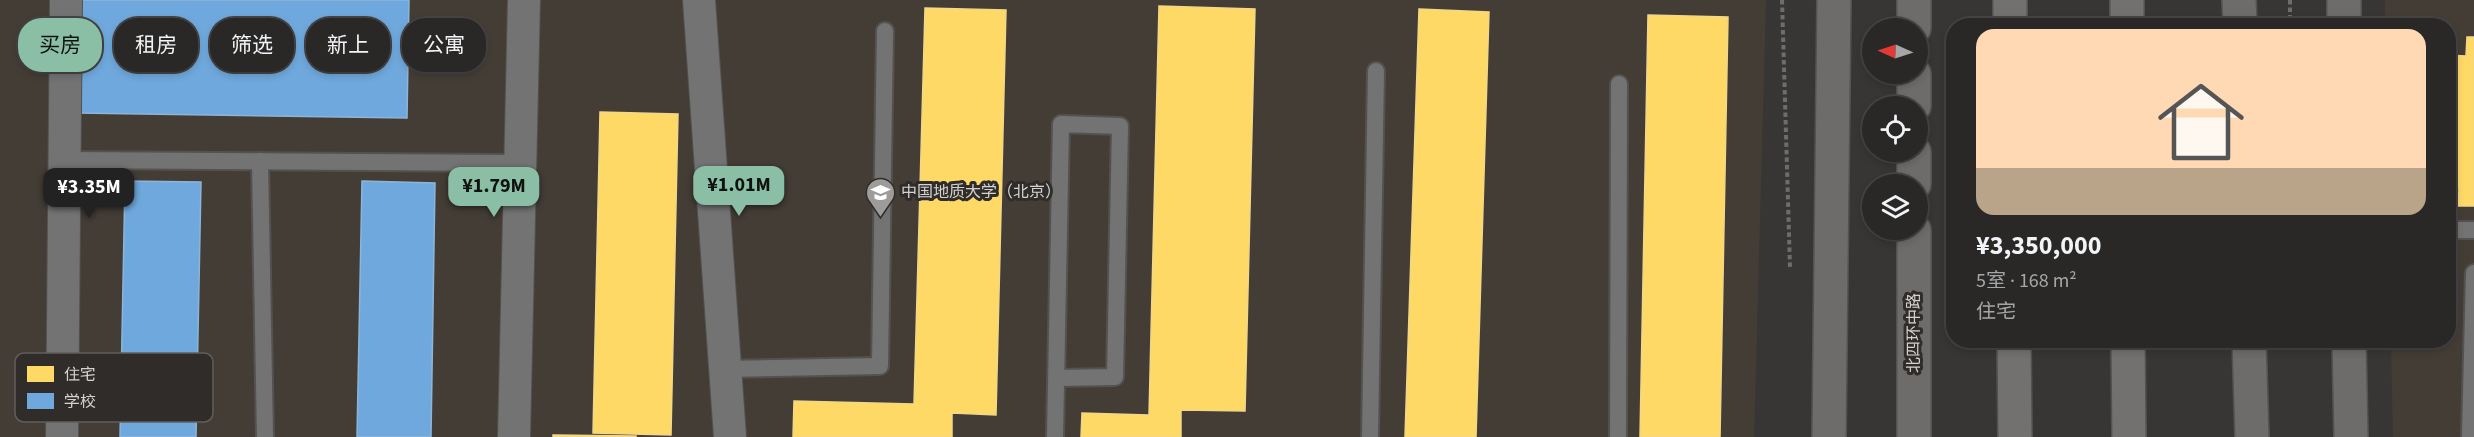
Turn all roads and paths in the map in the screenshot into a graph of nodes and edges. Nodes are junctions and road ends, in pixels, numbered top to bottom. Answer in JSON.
{"nodes":[{"id":1,"x":66,"y":0,"type":"edge"},
{"id":2,"x":524,"y":0,"type":"edge"},
{"id":3,"x":699,"y":0,"type":"edge"},
{"id":4,"x":1782,"y":0,"type":"edge"},
{"id":5,"x":1834,"y":0,"type":"edge"},
{"id":6,"x":1914,"y":0,"type":"edge"},
{"id":7,"x":2010,"y":0,"type":"edge"},
{"id":8,"x":2127,"y":0,"type":"edge"},
{"id":9,"x":2239,"y":0,"type":"edge"},
{"id":10,"x":2290,"y":0,"type":"edge"},
{"id":11,"x":2344,"y":0,"type":"edge"},
{"id":12,"x":1914,"y":18,"type":"edge"},
{"id":13,"x":2010,"y":18,"type":"edge"},
{"id":14,"x":2127,"y":18,"type":"edge"},
{"id":15,"x":2240,"y":18,"type":"edge"},
{"id":16,"x":2290,"y":18,"type":"edge"},
{"id":17,"x":2344,"y":18,"type":"edge"},
{"id":18,"x":885,"y":32,"type":"dead end"},
{"id":19,"x":1376,"y":71,"type":"dead end"},
{"id":20,"x":1620,"y":84,"type":"dead end"},
{"id":21,"x":65,"y":160,"type":"junction"},
{"id":22,"x":260,"y":161,"type":"junction"},
{"id":23,"x":520,"y":163,"type":"junction"},
{"id":24,"x":2456,"y":230,"type":"edge"},
{"id":25,"x":2474,"y":230,"type":"edge"},
{"id":26,"x":1914,"y":240,"type":"edge"},
{"id":27,"x":1790,"y":272,"type":"dead end"},
{"id":28,"x":2474,"y":273,"type":"edge"},
{"id":29,"x":2014,"y":348,"type":"edge"},
{"id":30,"x":2128,"y":348,"type":"edge"},
{"id":31,"x":2249,"y":348,"type":"edge"},
{"id":32,"x":2349,"y":348,"type":"edge"},
{"id":33,"x":63,"y":353,"type":"edge"},
{"id":34,"x":725,"y":369,"type":"junction"},
{"id":35,"x":1057,"y":378,"type":"junction"},
{"id":36,"x":62,"y":422,"type":"edge"},
{"id":37,"x":62,"y":437,"type":"edge"},
{"id":38,"x":265,"y":437,"type":"edge"},
{"id":39,"x":514,"y":437,"type":"edge"},
{"id":40,"x":730,"y":437,"type":"edge"},
{"id":41,"x":1055,"y":437,"type":"edge"},
{"id":42,"x":1370,"y":437,"type":"edge"},
{"id":43,"x":1618,"y":437,"type":"edge"},
{"id":44,"x":1828,"y":437,"type":"edge"},
{"id":45,"x":1914,"y":437,"type":"edge"},
{"id":46,"x":2015,"y":437,"type":"edge"},
{"id":47,"x":2128,"y":437,"type":"edge"},
{"id":48,"x":2252,"y":437,"type":"edge"},
{"id":49,"x":2351,"y":437,"type":"edge"},
{"id":50,"x":2470,"y":437,"type":"edge"}],
"edges":[{"from":1,"to":21,"type":"street"},
{"from":2,"to":23,"type":"street"},
{"from":3,"to":34,"type":"street"},
{"from":4,"to":27,"type":"path"},
{"from":5,"to":44,"type":"street"},
{"from":6,"to":12,"type":"street"},
{"from":7,"to":13,"type":"highway"},
{"from":8,"to":14,"type":"highway"},
{"from":9,"to":15,"type":"street"},
{"from":10,"to":16,"type":"path"},
{"from":11,"to":17,"type":"street"},
{"from":18,"to":34,"type":"lane"},
{"from":19,"to":42,"type":"lane"},
{"from":20,"to":43,"type":"lane"},
{"from":21,"to":22,"type":"lane"},
{"from":21,"to":33,"type":"street"},
{"from":22,"to":23,"type":"lane"},
{"from":22,"to":38,"type":"lane"},
{"from":23,"to":39,"type":"street"},
{"from":24,"to":25,"type":"lane"},
{"from":26,"to":45,"type":"street","name":"北四环中路"},
{"from":28,"to":50,"type":"lane"},
{"from":29,"to":46,"type":"highway"},
{"from":30,"to":47,"type":"highway"},
{"from":31,"to":48,"type":"street"},
{"from":32,"to":49,"type":"street"},
{"from":34,"to":40,"type":"street"},
{"from":35,"to":35,"type":"lane"},
{"from":35,"to":41,"type":"lane"},
{"from":36,"to":37,"type":"street"}]}
